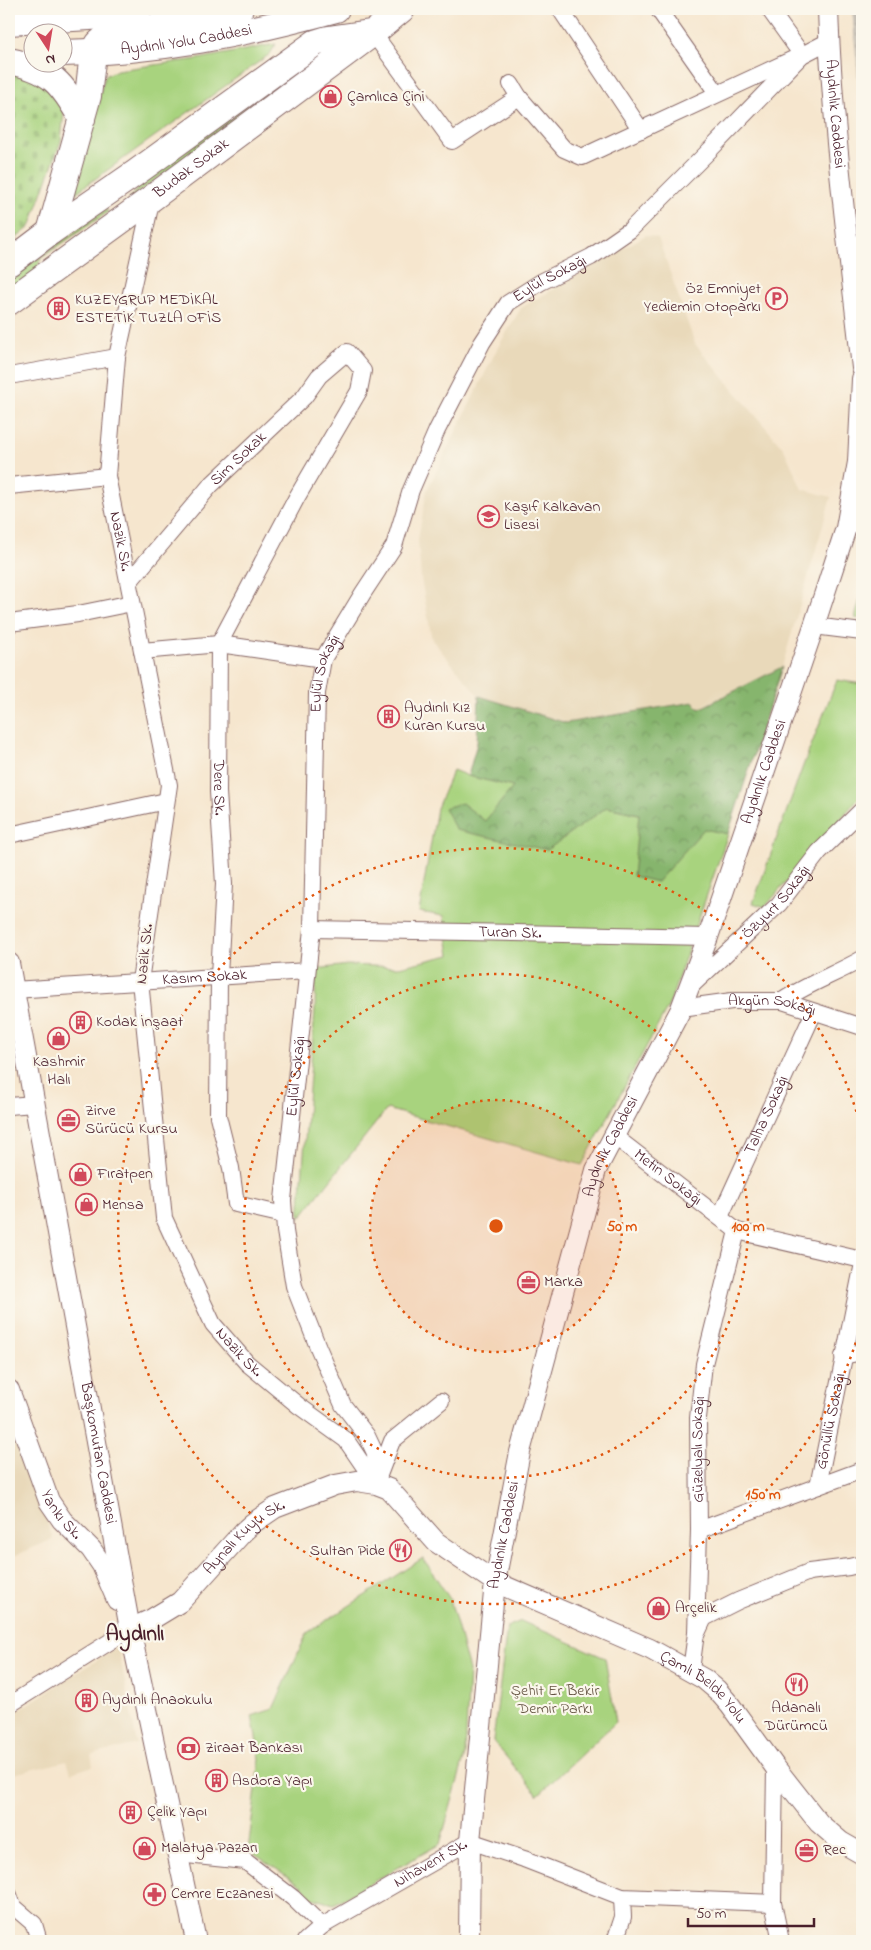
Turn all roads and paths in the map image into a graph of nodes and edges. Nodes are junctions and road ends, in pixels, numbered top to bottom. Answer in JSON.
{"nodes":[{"id":1,"x":197,"y":9,"type":"edge"},
{"id":2,"x":240,"y":9,"type":"edge"},
{"id":3,"x":336,"y":9,"type":"edge"},
{"id":4,"x":402,"y":9,"type":"edge"},
{"id":5,"x":560,"y":9,"type":"edge"},
{"id":6,"x":658,"y":9,"type":"edge"},
{"id":7,"x":769,"y":9,"type":"edge"},
{"id":8,"x":828,"y":9,"type":"edge"},
{"id":9,"x":9,"y":22,"type":"edge"},
{"id":10,"x":373,"y":33,"type":"junction"},
{"id":11,"x":829,"y":41,"type":"junction"},
{"id":12,"x":72,"y":53,"type":"edge"},
{"id":13,"x":93,"y":53,"type":"junction"},
{"id":14,"x":22,"y":54,"type":"edge"},
{"id":15,"x":9,"y":55,"type":"edge"},
{"id":16,"x":802,"y":55,"type":"junction"},
{"id":17,"x":9,"y":61,"type":"edge"},
{"id":18,"x":717,"y":93,"type":"junction"},
{"id":19,"x":82,"y":119,"type":"junction"},
{"id":20,"x":641,"y":130,"type":"junction"},
{"id":21,"x":134,"y":174,"type":"junction"},
{"id":22,"x":152,"y":198,"type":"junction"},
{"id":23,"x":121,"y":220,"type":"junction"},
{"id":24,"x":50,"y":232,"type":"junction"},
{"id":25,"x":9,"y":263,"type":"edge"},
{"id":26,"x":9,"y":302,"type":"edge"},
{"id":27,"x":117,"y":357,"type":"junction"},
{"id":28,"x":354,"y":361,"type":"joint"},
{"id":29,"x":862,"y":368,"type":"edge"},
{"id":30,"x":9,"y":376,"type":"edge"},
{"id":31,"x":862,"y":379,"type":"edge"},
{"id":32,"x":107,"y":476,"type":"junction"},
{"id":33,"x":9,"y":486,"type":"edge"},
{"id":34,"x":129,"y":582,"type":"junction"},
{"id":35,"x":132,"y":603,"type":"junction"},
{"id":36,"x":9,"y":623,"type":"edge"},
{"id":37,"x":814,"y":626,"type":"junction"},
{"id":38,"x":862,"y":632,"type":"edge"},
{"id":39,"x":219,"y":644,"type":"junction"},
{"id":40,"x":142,"y":651,"type":"junction"},
{"id":41,"x":323,"y":659,"type":"junction"},
{"id":42,"x":166,"y":801,"type":"junction"},
{"id":43,"x":862,"y":810,"type":"edge"},
{"id":44,"x":9,"y":835,"type":"edge"},
{"id":45,"x":312,"y":929,"type":"junction"},
{"id":46,"x":708,"y":938,"type":"junction"},
{"id":47,"x":862,"y":959,"type":"edge"},
{"id":48,"x":9,"y":963,"type":"edge"},
{"id":49,"x":307,"y":971,"type":"junction"},
{"id":50,"x":219,"y":976,"type":"junction"},
{"id":51,"x":140,"y":981,"type":"junction"},
{"id":52,"x":13,"y":990,"type":"junction"},
{"id":53,"x":684,"y":999,"type":"junction"},
{"id":54,"x":782,"y":1000,"type":"junction"},
{"id":55,"x":814,"y":1012,"type":"junction"},
{"id":56,"x":862,"y":1027,"type":"edge"},
{"id":57,"x":34,"y":1104,"type":"junction"},
{"id":58,"x":9,"y":1106,"type":"edge"},
{"id":59,"x":614,"y":1136,"type":"junction"},
{"id":60,"x":284,"y":1215,"type":"junction"},
{"id":61,"x":720,"y":1217,"type":"junction"},
{"id":62,"x":737,"y":1231,"type":"junction"},
{"id":63,"x":862,"y":1260,"type":"edge"},
{"id":64,"x":862,"y":1268,"type":"edge"},
{"id":65,"x":862,"y":1352,"type":"edge"},
{"id":66,"x":843,"y":1356,"type":"junction"},
{"id":67,"x":9,"y":1390,"type":"edge"},
{"id":68,"x":441,"y":1401,"type":"dead end"},
{"id":69,"x":862,"y":1470,"type":"edge"},
{"id":70,"x":376,"y":1484,"type":"junction"},
{"id":71,"x":818,"y":1486,"type":"junction"},
{"id":72,"x":698,"y":1530,"type":"junction"},
{"id":73,"x":862,"y":1564,"type":"edge"},
{"id":74,"x":494,"y":1582,"type":"junction"},
{"id":75,"x":130,"y":1629,"type":"junction"},
{"id":76,"x":696,"y":1633,"type":"junction"},
{"id":77,"x":691,"y":1670,"type":"junction"},
{"id":78,"x":9,"y":1705,"type":"edge"},
{"id":79,"x":775,"y":1767,"type":"junction"},
{"id":80,"x":470,"y":1840,"type":"junction"},
{"id":81,"x":177,"y":1854,"type":"junction"},
{"id":82,"x":862,"y":1854,"type":"edge"},
{"id":83,"x":9,"y":1895,"type":"edge"},
{"id":84,"x":622,"y":1897,"type":"junction"},
{"id":85,"x":773,"y":1903,"type":"junction"},
{"id":86,"x":322,"y":1926,"type":"junction"},
{"id":87,"x":38,"y":1941,"type":"edge"},
{"id":88,"x":196,"y":1941,"type":"edge"},
{"id":89,"x":305,"y":1941,"type":"edge"},
{"id":90,"x":469,"y":1941,"type":"edge"},
{"id":91,"x":616,"y":1941,"type":"edge"},
{"id":92,"x":782,"y":1941,"type":"edge"}],
"edges":[{"from":1,"to":9,"type":"main road","name":"Aydınlı Yolu Caddesi"},
{"from":2,"to":13,"type":"main road"},
{"from":3,"to":13,"type":"main road","name":"Aydınlı Yolu Caddesi"},
{"from":4,"to":10,"type":"main road","name":"Budak Sokak"},
{"from":5,"to":20,"type":"street"},
{"from":6,"to":18,"type":"street"},
{"from":7,"to":16,"type":"street"},
{"from":8,"to":11,"type":"street","name":"Aydınlık Caddesi"},
{"from":10,"to":20,"type":"street"},
{"from":10,"to":21,"type":"main road","name":"Budak Sokak"},
{"from":10,"to":22,"type":"main road","name":"Budak Sokak"},
{"from":11,"to":16,"type":"street","name":"Eylül Sokağı"},
{"from":11,"to":29,"type":"street","name":"Aydınlık Caddesi"},
{"from":12,"to":13,"type":"main road","name":"Aydınlı Yolu Caddesi"},
{"from":13,"to":19,"type":"main road"},
{"from":14,"to":15,"type":"main road"},
{"from":16,"to":18,"type":"street"},
{"from":16,"to":41,"type":"street","name":"Eylül Sokağı"},
{"from":17,"to":19,"type":"main road"},
{"from":18,"to":20,"type":"street"},
{"from":19,"to":24,"type":"main road"},
{"from":21,"to":23,"type":"street"},
{"from":21,"to":24,"type":"main road","name":"Budak Sokak"},
{"from":22,"to":23,"type":"main road","name":"Budak Sokak"},
{"from":22,"to":27,"type":"street","name":"Nazik Sk."},
{"from":23,"to":26,"type":"main road","name":"Budak Sokak"},
{"from":24,"to":25,"type":"main road","name":"Budak Sokak"},
{"from":27,"to":30,"type":"street"},
{"from":27,"to":32,"type":"street","name":"Nazik Sk."},
{"from":28,"to":34,"type":"street","name":"Sim Sokak"},
{"from":28,"to":39,"type":"street","name":"Dere Sk."},
{"from":31,"to":37,"type":"street","name":"Aydınlık Caddesi"},
{"from":32,"to":33,"type":"street"},
{"from":32,"to":34,"type":"street","name":"Nazik Sk."},
{"from":34,"to":35,"type":"street","name":"Nazik Sk."},
{"from":35,"to":36,"type":"street"},
{"from":35,"to":40,"type":"street","name":"Nazik Sk."},
{"from":37,"to":38,"type":"street"},
{"from":37,"to":46,"type":"street","name":"Aydınlık Caddesi"},
{"from":39,"to":40,"type":"street"},
{"from":39,"to":41,"type":"street"},
{"from":39,"to":50,"type":"street","name":"Dere Sk."},
{"from":40,"to":42,"type":"street","name":"Nazik Sk."},
{"from":41,"to":45,"type":"street","name":"Eylül Sokağı"},
{"from":42,"to":44,"type":"street"},
{"from":42,"to":51,"type":"street","name":"Nazik Sk."},
{"from":43,"to":53,"type":"street","name":"Özyurt Sokağı"},
{"from":45,"to":46,"type":"street","name":"Turan Sk."},
{"from":45,"to":49,"type":"street","name":"Eylül Sokağı"},
{"from":46,"to":53,"type":"street","name":"Aydınlık Caddesi"},
{"from":47,"to":54,"type":"street"},
{"from":48,"to":52,"type":"street","name":"Başkomutan Caddesi"},
{"from":49,"to":50,"type":"street","name":"Kasım Sokak"},
{"from":49,"to":60,"type":"street","name":"Eylül Sokağı"},
{"from":50,"to":51,"type":"street","name":"Kasım Sokak"},
{"from":50,"to":60,"type":"street","name":"Dere Sk."},
{"from":51,"to":52,"type":"street","name":"Kasım Sokak"},
{"from":51,"to":70,"type":"street","name":"Nazik Sk."},
{"from":52,"to":57,"type":"street","name":"Başkomutan Caddesi"},
{"from":53,"to":54,"type":"street","name":"Akgün Sokağı"},
{"from":53,"to":59,"type":"street","name":"Aydınlık Caddesi"},
{"from":54,"to":55,"type":"street","name":"Akgün Sokağı"},
{"from":55,"to":56,"type":"street","name":"Akgün Sokağı"},
{"from":55,"to":61,"type":"street","name":"Talha Sokağı"},
{"from":57,"to":58,"type":"street"},
{"from":57,"to":75,"type":"street","name":"Başkomutan Caddesi"},
{"from":59,"to":61,"type":"street","name":"Metin Sokağı"},
{"from":59,"to":74,"type":"street","name":"Aydınlık Caddesi"},
{"from":60,"to":70,"type":"street","name":"Eylül Sokağı"},
{"from":61,"to":62,"type":"street","name":"Metin Sokağı"},
{"from":62,"to":63,"type":"street","name":"Metin Sokağı"},
{"from":62,"to":72,"type":"street","name":"Güzelyalı Sokağı"},
{"from":64,"to":66,"type":"street","name":"Gönüllü Sokağı"},
{"from":65,"to":66,"type":"street"},
{"from":66,"to":71,"type":"street","name":"Gönüllü Sokağı"},
{"from":67,"to":75,"type":"street","name":"Yankı Sk."},
{"from":68,"to":70,"type":"street"},
{"from":69,"to":71,"type":"street"},
{"from":70,"to":74,"type":"street","name":"Nazik Sk."},
{"from":70,"to":75,"type":"street","name":"Aynalı Kuyu Sk."},
{"from":71,"to":72,"type":"street"},
{"from":72,"to":76,"type":"street","name":"Güzelyalı Sokağı"},
{"from":73,"to":76,"type":"street"},
{"from":74,"to":77,"type":"street","name":"Çamlı Belde Yolu"},
{"from":74,"to":80,"type":"street","name":"Aydınlık Caddesi"},
{"from":75,"to":78,"type":"street"},
{"from":75,"to":81,"type":"street","name":"Başkomutan Caddesi"},
{"from":76,"to":77,"type":"street","name":"Güzelyalı Sokağı"},
{"from":77,"to":79,"type":"street","name":"Çamlı Belde Yolu"},
{"from":79,"to":82,"type":"street","name":"Çamlı Belde Yolu"},
{"from":79,"to":85,"type":"street"},
{"from":80,"to":84,"type":"street","name":"Nihavent Sk."},
{"from":80,"to":86,"type":"street","name":"Nihavent Sk."},
{"from":80,"to":90,"type":"street","name":"Aydınlık Caddesi"},
{"from":81,"to":86,"type":"street"},
{"from":81,"to":88,"type":"street","name":"Başkomutan Caddesi"},
{"from":83,"to":87,"type":"street"},
{"from":84,"to":85,"type":"street","name":"Nihavent Sk."},
{"from":84,"to":91,"type":"street"},
{"from":85,"to":92,"type":"street"},
{"from":86,"to":89,"type":"street","name":"Nihavent Sk."}]}
